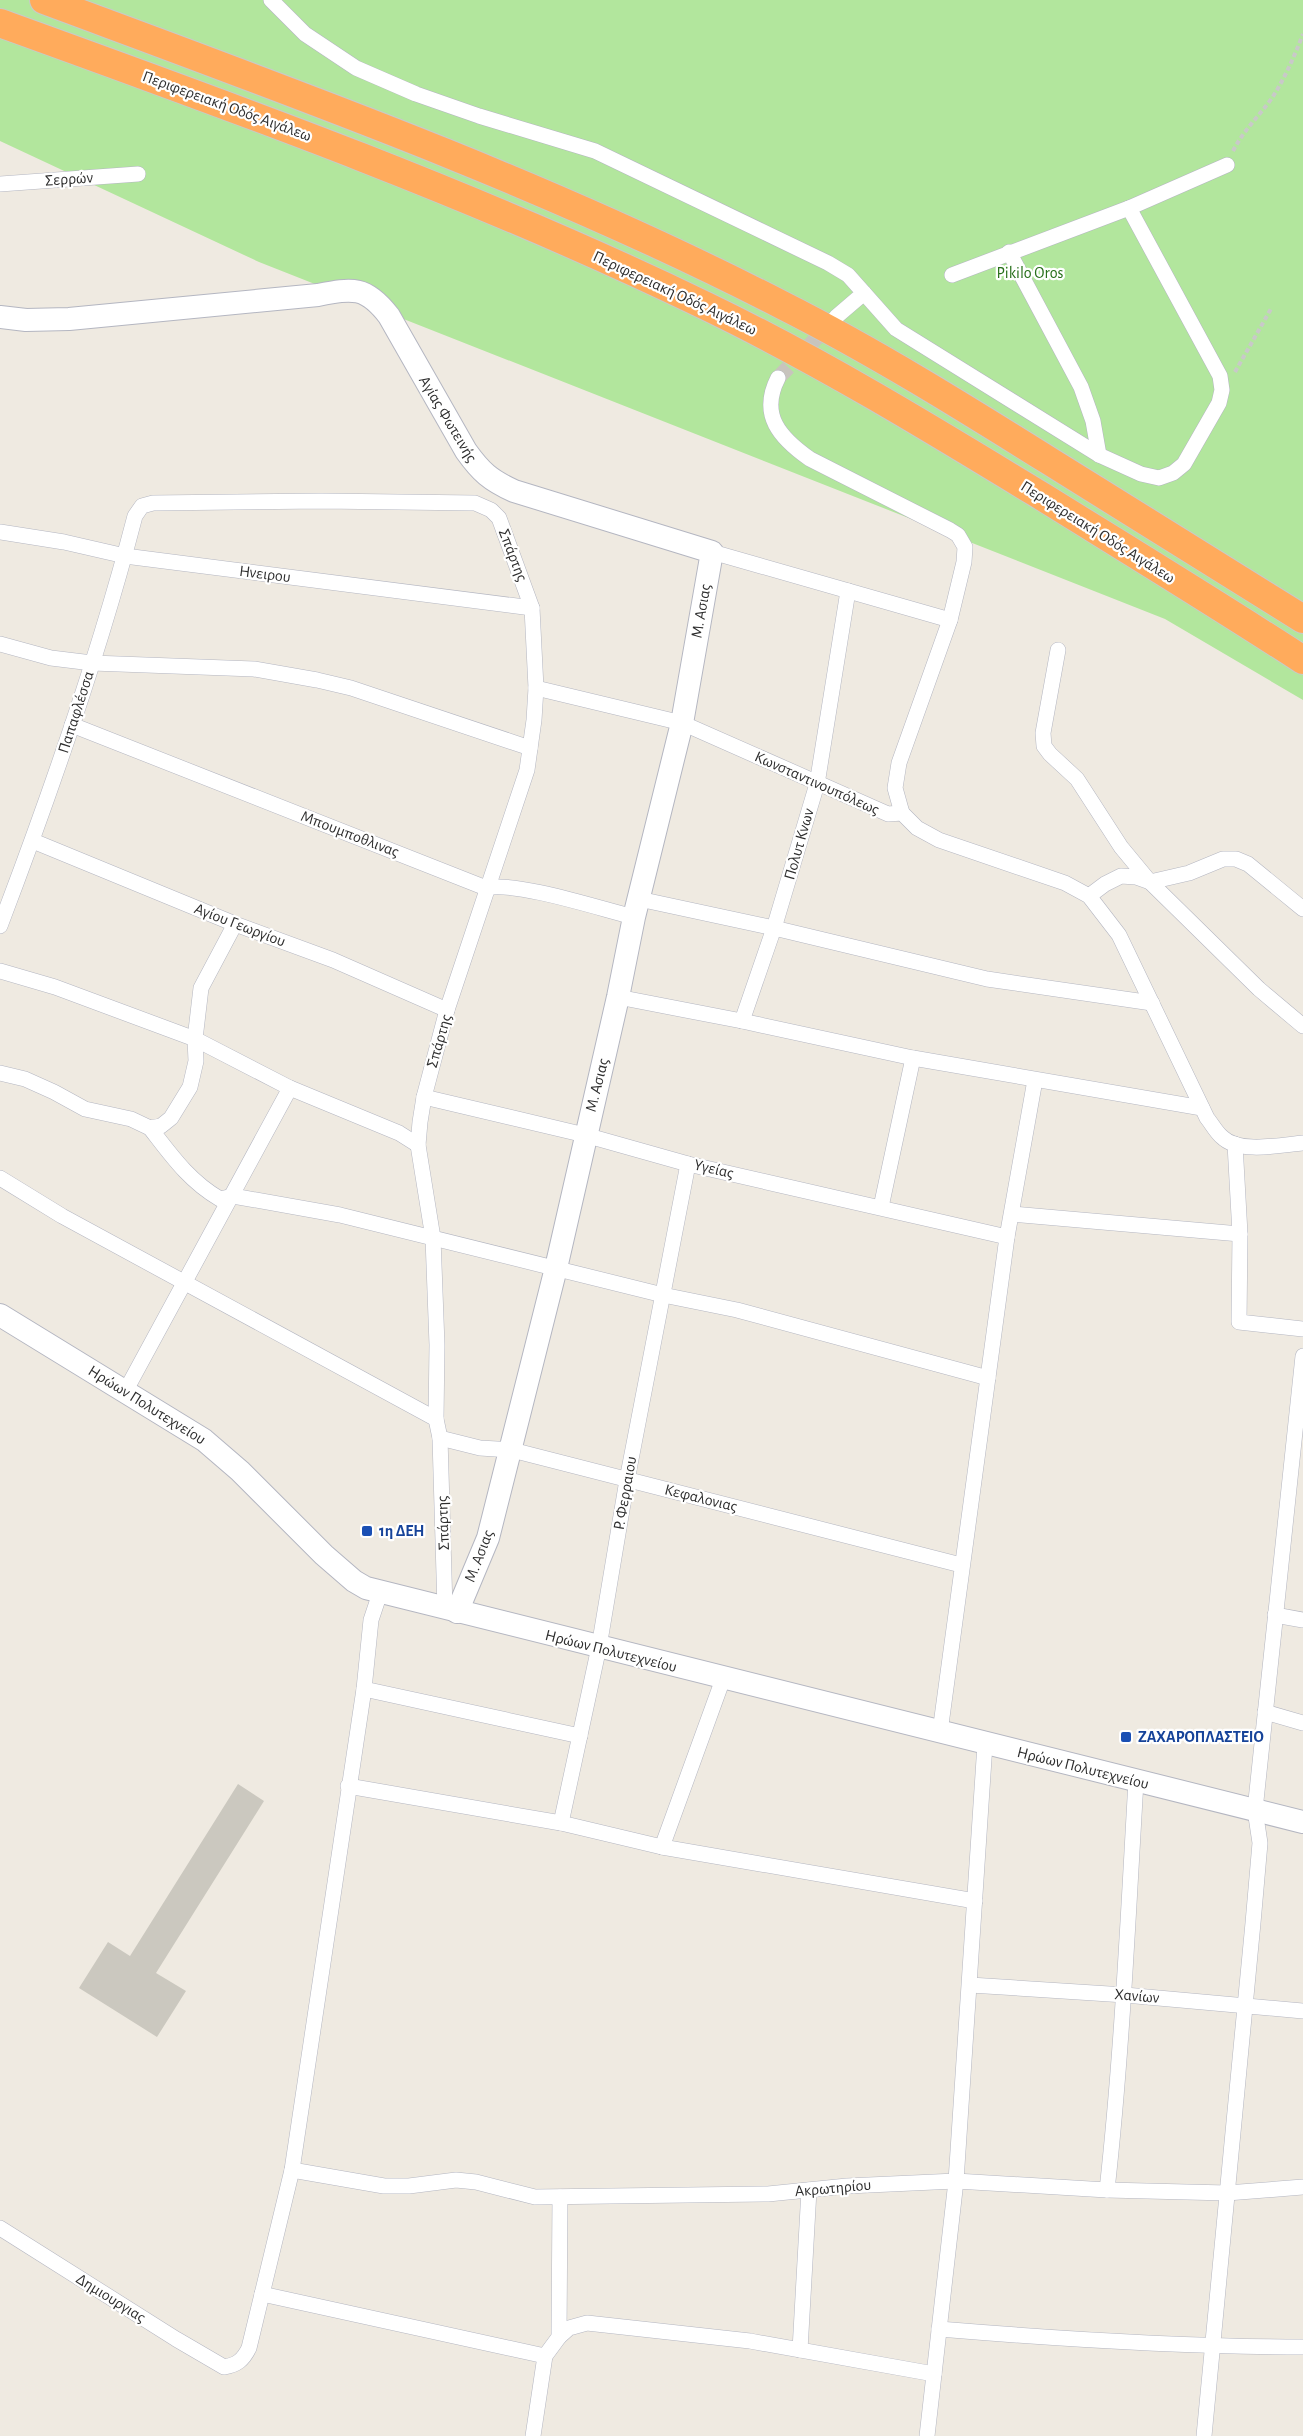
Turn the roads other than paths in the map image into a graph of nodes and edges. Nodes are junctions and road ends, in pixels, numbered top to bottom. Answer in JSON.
{"nodes":[{"id":1,"x":44,"y":0,"type":"edge"},
{"id":2,"x":271,"y":0,"type":"edge"},
{"id":3,"x":0,"y":22,"type":"edge"},
{"id":4,"x":1227,"y":165,"type":"road end"},
{"id":5,"x":138,"y":174,"type":"dead end"},
{"id":6,"x":0,"y":184,"type":"edge"},
{"id":7,"x":1129,"y":208,"type":"junction"},
{"id":8,"x":1009,"y":252,"type":"junction"},
{"id":9,"x":952,"y":275,"type":"dead end"},
{"id":10,"x":864,"y":293,"type":"junction"},
{"id":11,"x":0,"y":316,"type":"edge"},
{"id":12,"x":836,"y":317,"type":"tunnel mouth"},
{"id":13,"x":778,"y":378,"type":"tunnel mouth"},
{"id":14,"x":1099,"y":455,"type":"junction"},
{"id":15,"x":475,"y":503,"type":"joint"},
{"id":16,"x":0,"y":532,"type":"edge"},
{"id":17,"x":712,"y":552,"type":"junction"},
{"id":18,"x":124,"y":556,"type":"junction"},
{"id":19,"x":848,"y":591,"type":"junction"},
{"id":20,"x":532,"y":608,"type":"junction"},
{"id":21,"x":1303,"y":619,"type":"edge"},
{"id":22,"x":950,"y":620,"type":"junction"},
{"id":23,"x":0,"y":644,"type":"edge"},
{"id":24,"x":1058,"y":650,"type":"dead end"},
{"id":25,"x":1303,"y":660,"type":"edge"},
{"id":26,"x":92,"y":663,"type":"junction"},
{"id":27,"x":536,"y":688,"type":"junction"},
{"id":28,"x":682,"y":723,"type":"junction"},
{"id":29,"x":72,"y":725,"type":"junction"},
{"id":30,"x":530,"y":748,"type":"junction"},
{"id":31,"x":817,"y":784,"type":"junction"},
{"id":32,"x":902,"y":813,"type":"junction"},
{"id":33,"x":33,"y":842,"type":"junction"},
{"id":34,"x":1150,"y":882,"type":"junction"},
{"id":35,"x":486,"y":888,"type":"junction"},
{"id":36,"x":1089,"y":896,"type":"junction"},
{"id":37,"x":636,"y":908,"type":"junction"},
{"id":38,"x":1303,"y":909,"type":"edge"},
{"id":39,"x":235,"y":924,"type":"junction"},
{"id":40,"x":0,"y":927,"type":"edge"},
{"id":41,"x":774,"y":928,"type":"junction"},
{"id":42,"x":0,"y":971,"type":"edge"},
{"id":43,"x":618,"y":997,"type":"junction"},
{"id":44,"x":1152,"y":1003,"type":"junction"},
{"id":45,"x":447,"y":1010,"type":"junction"},
{"id":46,"x":742,"y":1021,"type":"junction"},
{"id":47,"x":1303,"y":1026,"type":"edge"},
{"id":48,"x":195,"y":1039,"type":"junction"},
{"id":49,"x":913,"y":1058,"type":"junction"},
{"id":50,"x":0,"y":1073,"type":"edge"},
{"id":51,"x":1035,"y":1080,"type":"junction"},
{"id":52,"x":290,"y":1088,"type":"junction"},
{"id":53,"x":424,"y":1097,"type":"junction"},
{"id":54,"x":1202,"y":1108,"type":"junction"},
{"id":55,"x":150,"y":1128,"type":"junction"},
{"id":56,"x":585,"y":1135,"type":"junction"},
{"id":57,"x":1303,"y":1143,"type":"edge"},
{"id":58,"x":1235,"y":1144,"type":"junction"},
{"id":59,"x":418,"y":1145,"type":"junction"},
{"id":60,"x":688,"y":1164,"type":"junction"},
{"id":61,"x":0,"y":1179,"type":"edge"},
{"id":62,"x":232,"y":1196,"type":"junction"},
{"id":63,"x":881,"y":1207,"type":"junction"},
{"id":64,"x":1012,"y":1214,"type":"junction"},
{"id":65,"x":1239,"y":1234,"type":"junction"},
{"id":66,"x":1007,"y":1237,"type":"junction"},
{"id":67,"x":433,"y":1238,"type":"junction"},
{"id":68,"x":556,"y":1268,"type":"junction"},
{"id":69,"x":184,"y":1282,"type":"junction"},
{"id":70,"x":663,"y":1295,"type":"junction"},
{"id":71,"x":0,"y":1315,"type":"edge"},
{"id":72,"x":1303,"y":1329,"type":"edge"},
{"id":73,"x":1303,"y":1356,"type":"edge"},
{"id":74,"x":988,"y":1378,"type":"junction"},
{"id":75,"x":126,"y":1390,"type":"junction"},
{"id":76,"x":436,"y":1419,"type":"junction"},
{"id":77,"x":440,"y":1438,"type":"junction"},
{"id":78,"x":1298,"y":1444,"type":"edge"},
{"id":79,"x":512,"y":1450,"type":"junction"},
{"id":80,"x":627,"y":1480,"type":"junction"},
{"id":81,"x":961,"y":1564,"type":"junction"},
{"id":82,"x":380,"y":1593,"type":"junction"},
{"id":83,"x":451,"y":1611,"type":"junction"},
{"id":84,"x":1275,"y":1615,"type":"junction"},
{"id":85,"x":1303,"y":1620,"type":"edge"},
{"id":86,"x":599,"y":1647,"type":"junction"},
{"id":87,"x":723,"y":1679,"type":"junction"},
{"id":88,"x":364,"y":1689,"type":"junction"},
{"id":89,"x":1265,"y":1712,"type":"junction"},
{"id":90,"x":1303,"y":1723,"type":"edge"},
{"id":91,"x":940,"y":1732,"type":"junction"},
{"id":92,"x":580,"y":1736,"type":"junction"},
{"id":93,"x":985,"y":1744,"type":"junction"},
{"id":94,"x":1136,"y":1781,"type":"junction"},
{"id":95,"x":348,"y":1786,"type":"junction"},
{"id":96,"x":1255,"y":1810,"type":"junction"},
{"id":97,"x":1303,"y":1822,"type":"edge"},
{"id":98,"x":561,"y":1823,"type":"junction"},
{"id":99,"x":662,"y":1847,"type":"junction"},
{"id":100,"x":975,"y":1901,"type":"junction"},
{"id":101,"x":970,"y":1985,"type":"junction"},
{"id":102,"x":1125,"y":1995,"type":"junction"},
{"id":103,"x":1245,"y":2007,"type":"junction"},
{"id":104,"x":1303,"y":2011,"type":"edge"},
{"id":105,"x":292,"y":2170,"type":"junction"},
{"id":106,"x":956,"y":2181,"type":"junction"},
{"id":107,"x":1303,"y":2187,"type":"edge"},
{"id":108,"x":809,"y":2190,"type":"junction"},
{"id":109,"x":1107,"y":2190,"type":"junction"},
{"id":110,"x":1227,"y":2193,"type":"junction"},
{"id":111,"x":560,"y":2198,"type":"junction"},
{"id":112,"x":0,"y":2228,"type":"edge"},
{"id":113,"x":262,"y":2294,"type":"junction"},
{"id":114,"x":939,"y":2329,"type":"junction"},
{"id":115,"x":559,"y":2337,"type":"junction"},
{"id":116,"x":1213,"y":2347,"type":"junction"},
{"id":117,"x":1303,"y":2347,"type":"edge"},
{"id":118,"x":800,"y":2350,"type":"junction"},
{"id":119,"x":544,"y":2356,"type":"junction"},
{"id":120,"x":934,"y":2374,"type":"junction"},
{"id":121,"x":533,"y":2436,"type":"edge"},
{"id":122,"x":927,"y":2436,"type":"edge"},
{"id":123,"x":1204,"y":2436,"type":"edge"}],
"edges":[{"from":1,"to":21,"type":"highway"},
{"from":2,"to":10,"type":"street"},
{"from":3,"to":25,"type":"highway","name":"Περιφερειακή Οδός Αιγάλεω"},
{"from":4,"to":7,"type":"street"},
{"from":5,"to":6,"type":"street","name":"Σερρών"},
{"from":7,"to":8,"type":"street"},
{"from":7,"to":14,"type":"street"},
{"from":8,"to":9,"type":"street"},
{"from":8,"to":14,"type":"street"},
{"from":10,"to":12,"type":"street"},
{"from":10,"to":14,"type":"street"},
{"from":11,"to":17,"type":"street","name":"Αγίας Φωτεινής"},
{"from":13,"to":22,"type":"street"},
{"from":15,"to":18,"type":"street","name":"Παπαφλέσσα"},
{"from":15,"to":20,"type":"street","name":"Σπάρτης"},
{"from":16,"to":18,"type":"street","name":"Ηνειρου"},
{"from":17,"to":19,"type":"street","name":"Αγίας Φωτεινής"},
{"from":17,"to":28,"type":"street","name":"Μ. Ασιας"},
{"from":18,"to":20,"type":"street","name":"Ηνειρου"},
{"from":18,"to":26,"type":"street","name":"Παπαφλέσσα"},
{"from":19,"to":22,"type":"street","name":"Αγίας Φωτεινής"},
{"from":19,"to":31,"type":"street","name":"Πολυτ Κνων"},
{"from":20,"to":27,"type":"street","name":"Σπάρτης"},
{"from":22,"to":32,"type":"street"},
{"from":23,"to":26,"type":"street"},
{"from":24,"to":34,"type":"street"},
{"from":26,"to":29,"type":"street","name":"Παπαφλέσσα"},
{"from":26,"to":30,"type":"street"},
{"from":27,"to":28,"type":"street","name":"Κωνσταντινουπόλεως"},
{"from":27,"to":30,"type":"street","name":"Σπάρτης"},
{"from":28,"to":31,"type":"street","name":"Κωνσταντινουπόλεως"},
{"from":28,"to":37,"type":"street","name":"Μ. Ασιας"},
{"from":29,"to":33,"type":"street","name":"Παπαφλέσσα"},
{"from":29,"to":35,"type":"street","name":"Μπουμποθλινας"},
{"from":30,"to":35,"type":"street","name":"Σπάρτης"},
{"from":31,"to":32,"type":"street","name":"Κωνσταντινουπόλεως"},
{"from":31,"to":41,"type":"street","name":"Πολυτ Κνων"},
{"from":32,"to":36,"type":"street","name":"Κωνσταντινουπόλεως"},
{"from":33,"to":39,"type":"street","name":"Αγίου Γεωργίου"},
{"from":33,"to":40,"type":"street","name":"Παπαφλέσσα"},
{"from":34,"to":36,"type":"street"},
{"from":34,"to":38,"type":"street"},
{"from":34,"to":47,"type":"street"},
{"from":35,"to":37,"type":"street","name":"Μπουμποθλινας"},
{"from":35,"to":45,"type":"street","name":"Σπάρτης"},
{"from":36,"to":44,"type":"street"},
{"from":37,"to":41,"type":"street","name":"Μπουμποθλινας"},
{"from":37,"to":43,"type":"street","name":"Μ. Ασιας"},
{"from":39,"to":45,"type":"street","name":"Αγίου Γεωργίου"},
{"from":39,"to":48,"type":"street"},
{"from":41,"to":44,"type":"street","name":"Μπουμποθλινας"},
{"from":41,"to":46,"type":"street","name":"Πολυτ Κνων"},
{"from":42,"to":48,"type":"street"},
{"from":43,"to":46,"type":"street"},
{"from":43,"to":56,"type":"street","name":"Μ. Ασιας"},
{"from":44,"to":54,"type":"street"},
{"from":45,"to":53,"type":"street","name":"Σπάρτης"},
{"from":46,"to":49,"type":"street"},
{"from":48,"to":52,"type":"street"},
{"from":48,"to":55,"type":"street"},
{"from":49,"to":51,"type":"street"},
{"from":49,"to":63,"type":"street"},
{"from":50,"to":55,"type":"street"},
{"from":51,"to":54,"type":"street"},
{"from":51,"to":64,"type":"street"},
{"from":52,"to":59,"type":"street"},
{"from":52,"to":62,"type":"street"},
{"from":53,"to":56,"type":"street","name":"Υγείας"},
{"from":53,"to":59,"type":"street","name":"Σπάρτης"},
{"from":54,"to":58,"type":"street"},
{"from":55,"to":62,"type":"street"},
{"from":56,"to":60,"type":"street","name":"Υγείας"},
{"from":56,"to":68,"type":"street","name":"Μ. Ασιας"},
{"from":57,"to":58,"type":"street"},
{"from":58,"to":65,"type":"street"},
{"from":59,"to":67,"type":"street","name":"Σπάρτης"},
{"from":60,"to":63,"type":"street","name":"Υγείας"},
{"from":60,"to":70,"type":"street","name":"Ρ. Φερραιου"},
{"from":61,"to":69,"type":"street"},
{"from":62,"to":67,"type":"street"},
{"from":62,"to":69,"type":"street"},
{"from":63,"to":66,"type":"street","name":"Υγείας"},
{"from":64,"to":65,"type":"street"},
{"from":64,"to":66,"type":"street"},
{"from":65,"to":72,"type":"street"},
{"from":66,"to":74,"type":"street"},
{"from":67,"to":68,"type":"street"},
{"from":67,"to":76,"type":"street","name":"Σπάρτης"},
{"from":68,"to":70,"type":"street"},
{"from":68,"to":79,"type":"street","name":"Μ. Ασιας"},
{"from":69,"to":75,"type":"street"},
{"from":69,"to":76,"type":"street"},
{"from":70,"to":74,"type":"street"},
{"from":70,"to":80,"type":"street","name":"Ρ. Φερραιου"},
{"from":71,"to":75,"type":"street","name":"Ηρώων Πολυτεχνείου"},
{"from":73,"to":78,"type":"street"},
{"from":74,"to":81,"type":"street"},
{"from":75,"to":82,"type":"street","name":"Ηρώων Πολυτεχνείου"},
{"from":76,"to":77,"type":"street","name":"Σπάρτης"},
{"from":77,"to":79,"type":"street","name":"Κεφαλονιας"},
{"from":77,"to":83,"type":"street","name":"Σπάρτης"},
{"from":78,"to":84,"type":"street"},
{"from":79,"to":80,"type":"street","name":"Κεφαλονιας"},
{"from":79,"to":83,"type":"street","name":"Μ. Ασιας"},
{"from":80,"to":81,"type":"street","name":"Κεφαλονιας"},
{"from":80,"to":86,"type":"street","name":"Ρ. Φερραιου"},
{"from":81,"to":91,"type":"street"},
{"from":82,"to":83,"type":"street","name":"Ηρώων Πολυτεχνείου"},
{"from":82,"to":88,"type":"street"},
{"from":83,"to":86,"type":"street","name":"Ηρώων Πολυτεχνείου"},
{"from":84,"to":85,"type":"street"},
{"from":84,"to":89,"type":"street"},
{"from":86,"to":87,"type":"street","name":"Ηρώων Πολυτεχνείου"},
{"from":86,"to":92,"type":"street","name":"Ρ. Φερραιου"},
{"from":87,"to":91,"type":"street","name":"Ηρώων Πολυτεχνείου"},
{"from":87,"to":99,"type":"street"},
{"from":88,"to":92,"type":"street"},
{"from":88,"to":95,"type":"street"},
{"from":89,"to":90,"type":"street"},
{"from":89,"to":96,"type":"street"},
{"from":91,"to":93,"type":"street","name":"Ηρώων Πολυτεχνείου"},
{"from":92,"to":98,"type":"street","name":"Ρ. Φερραιου"},
{"from":93,"to":94,"type":"street","name":"Ηρώων Πολυτεχνείου"},
{"from":93,"to":100,"type":"street"},
{"from":94,"to":96,"type":"street","name":"Ηρώων Πολυτεχνείου"},
{"from":94,"to":102,"type":"street"},
{"from":95,"to":98,"type":"street"},
{"from":95,"to":105,"type":"street"},
{"from":96,"to":97,"type":"street","name":"Ηρώων Πολυτεχνείου"},
{"from":96,"to":103,"type":"street"},
{"from":98,"to":99,"type":"street"},
{"from":99,"to":100,"type":"street"},
{"from":100,"to":101,"type":"street"},
{"from":101,"to":102,"type":"street","name":"Χανίων"},
{"from":101,"to":106,"type":"street"},
{"from":102,"to":103,"type":"street","name":"Χανίων"},
{"from":102,"to":109,"type":"street"},
{"from":103,"to":104,"type":"street","name":"Χανίων"},
{"from":103,"to":110,"type":"street"},
{"from":105,"to":111,"type":"street","name":"Ακρωτηρίου"},
{"from":105,"to":113,"type":"street"},
{"from":106,"to":108,"type":"street","name":"Ακρωτηρίου"},
{"from":106,"to":109,"type":"street","name":"Ακρωτηρίου"},
{"from":106,"to":114,"type":"street"},
{"from":107,"to":110,"type":"street","name":"Ακρωτηρίου"},
{"from":108,"to":111,"type":"street","name":"Ακρωτηρίου"},
{"from":108,"to":118,"type":"street"},
{"from":109,"to":110,"type":"street","name":"Ακρωτηρίου"},
{"from":110,"to":116,"type":"street"},
{"from":111,"to":115,"type":"street"},
{"from":112,"to":113,"type":"street","name":"Δημιουργιας"},
{"from":113,"to":119,"type":"street"},
{"from":114,"to":116,"type":"street"},
{"from":114,"to":120,"type":"street"},
{"from":115,"to":118,"type":"street"},
{"from":115,"to":119,"type":"street"},
{"from":116,"to":117,"type":"street"},
{"from":116,"to":123,"type":"street"},
{"from":118,"to":120,"type":"street"},
{"from":119,"to":121,"type":"street"},
{"from":120,"to":122,"type":"street"}]}
